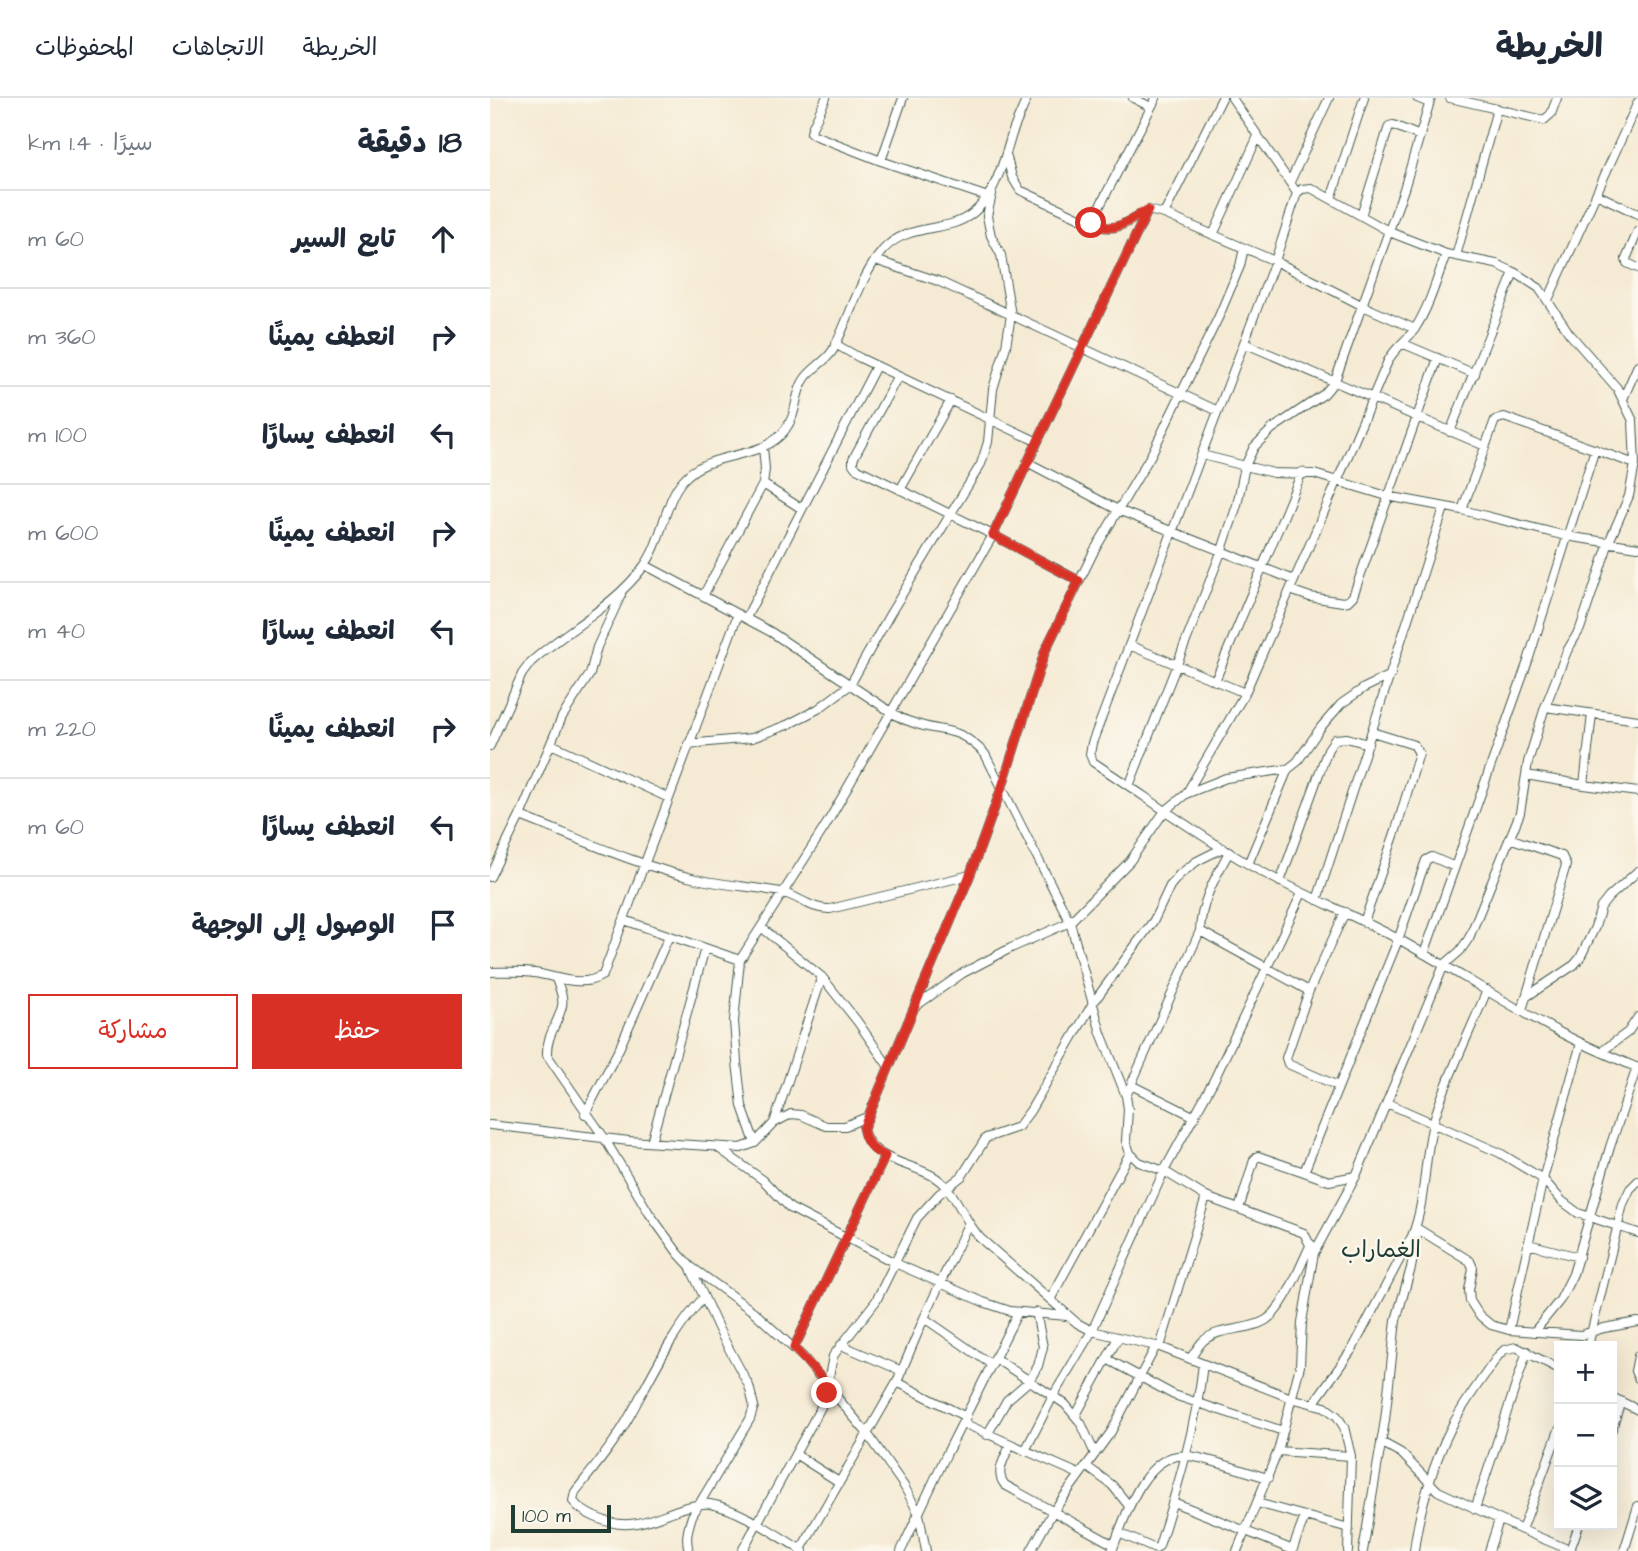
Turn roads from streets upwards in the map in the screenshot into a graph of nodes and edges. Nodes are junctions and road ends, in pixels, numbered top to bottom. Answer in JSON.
{"nodes":[{"id":1,"x":826,"y":98,"type":"edge"},
{"id":2,"x":903,"y":98,"type":"edge"},
{"id":3,"x":1027,"y":98,"type":"edge"},
{"id":4,"x":1133,"y":98,"type":"edge"},
{"id":5,"x":1156,"y":98,"type":"edge"},
{"id":6,"x":1222,"y":98,"type":"edge"},
{"id":7,"x":1232,"y":98,"type":"edge"},
{"id":8,"x":1329,"y":98,"type":"edge"},
{"id":9,"x":1364,"y":98,"type":"edge"},
{"id":10,"x":1417,"y":98,"type":"edge"},
{"id":11,"x":1450,"y":98,"type":"edge"},
{"id":12,"x":1557,"y":98,"type":"edge"},
{"id":13,"x":1430,"y":101,"type":"edge"},
{"id":14,"x":1483,"y":102,"type":"edge"},
{"id":15,"x":1638,"y":102,"type":"edge"},
{"id":16,"x":1151,"y":107,"type":"junction"},
{"id":17,"x":1497,"y":109,"type":"junction"},
{"id":18,"x":1258,"y":136,"type":"junction"},
{"id":19,"x":1420,"y":136,"type":"junction"},
{"id":20,"x":1006,"y":158,"type":"junction"},
{"id":21,"x":881,"y":161,"type":"junction"},
{"id":22,"x":1290,"y":182,"type":"junction"},
{"id":23,"x":990,"y":193,"type":"junction"},
{"id":24,"x":1297,"y":193,"type":"junction"},
{"id":25,"x":1596,"y":194,"type":"junction"},
{"id":26,"x":1331,"y":199,"type":"junction"},
{"id":27,"x":1148,"y":210,"type":"junction"},
{"id":28,"x":1164,"y":214,"type":"junction"},
{"id":29,"x":1638,"y":214,"type":"edge"},
{"id":30,"x":1361,"y":216,"type":"junction"},
{"id":31,"x":1091,"y":223,"type":"junction"},
{"id":32,"x":1389,"y":231,"type":"junction"},
{"id":33,"x":1638,"y":231,"type":"edge"},
{"id":34,"x":1213,"y":235,"type":"junction"},
{"id":35,"x":1244,"y":248,"type":"junction"},
{"id":36,"x":1446,"y":254,"type":"junction"},
{"id":37,"x":1456,"y":256,"type":"junction"},
{"id":38,"x":875,"y":260,"type":"junction"},
{"id":39,"x":1275,"y":261,"type":"junction"},
{"id":40,"x":1638,"y":268,"type":"edge"},
{"id":41,"x":1514,"y":272,"type":"junction"},
{"id":42,"x":1548,"y":299,"type":"junction"},
{"id":43,"x":1363,"y":306,"type":"junction"},
{"id":44,"x":1011,"y":315,"type":"junction"},
{"id":45,"x":1415,"y":329,"type":"junction"},
{"id":46,"x":1244,"y":343,"type":"junction"},
{"id":47,"x":835,"y":344,"type":"junction"},
{"id":48,"x":1404,"y":344,"type":"junction"},
{"id":49,"x":1083,"y":349,"type":"junction"},
{"id":50,"x":1438,"y":358,"type":"junction"},
{"id":51,"x":1638,"y":365,"type":"edge"},
{"id":52,"x":876,"y":366,"type":"junction"},
{"id":53,"x":1475,"y":374,"type":"junction"},
{"id":54,"x":898,"y":376,"type":"junction"},
{"id":55,"x":1335,"y":381,"type":"junction"},
{"id":56,"x":1181,"y":394,"type":"junction"},
{"id":57,"x":1372,"y":397,"type":"junction"},
{"id":58,"x":951,"y":400,"type":"junction"},
{"id":59,"x":1624,"y":402,"type":"junction"},
{"id":60,"x":1638,"y":407,"type":"edge"},
{"id":61,"x":1218,"y":411,"type":"junction"},
{"id":62,"x":1416,"y":416,"type":"junction"},
{"id":63,"x":989,"y":418,"type":"junction"},
{"id":64,"x":1636,"y":425,"type":"edge"},
{"id":65,"x":1450,"y":432,"type":"junction"},
{"id":66,"x":1036,"y":441,"type":"junction"},
{"id":67,"x":1485,"y":446,"type":"junction"},
{"id":68,"x":763,"y":447,"type":"junction"},
{"id":69,"x":1595,"y":449,"type":"junction"},
{"id":70,"x":1202,"y":455,"type":"junction"},
{"id":71,"x":1027,"y":462,"type":"junction"},
{"id":72,"x":1635,"y":464,"type":"junction"},
{"id":73,"x":1245,"y":466,"type":"junction"},
{"id":74,"x":1302,"y":472,"type":"junction"},
{"id":75,"x":1337,"y":482,"type":"junction"},
{"id":76,"x":763,"y":484,"type":"junction"},
{"id":77,"x":900,"y":490,"type":"junction"},
{"id":78,"x":1387,"y":496,"type":"junction"},
{"id":79,"x":1444,"y":508,"type":"junction"},
{"id":80,"x":802,"y":509,"type":"junction"},
{"id":81,"x":1118,"y":510,"type":"junction"},
{"id":82,"x":1462,"y":510,"type":"junction"},
{"id":83,"x":951,"y":515,"type":"junction"},
{"id":84,"x":1173,"y":531,"type":"junction"},
{"id":85,"x":993,"y":535,"type":"junction"},
{"id":86,"x":1566,"y":536,"type":"junction"},
{"id":87,"x":1609,"y":542,"type":"junction"},
{"id":88,"x":1638,"y":547,"type":"edge"},
{"id":89,"x":1222,"y":550,"type":"junction"},
{"id":90,"x":645,"y":565,"type":"junction"},
{"id":91,"x":1263,"y":566,"type":"junction"},
{"id":92,"x":1294,"y":580,"type":"junction"},
{"id":93,"x":1079,"y":581,"type":"junction"},
{"id":94,"x":624,"y":589,"type":"junction"},
{"id":95,"x":1290,"y":590,"type":"junction"},
{"id":96,"x":703,"y":596,"type":"junction"},
{"id":97,"x":742,"y":616,"type":"junction"},
{"id":98,"x":1129,"y":645,"type":"junction"},
{"id":99,"x":1177,"y":665,"type":"junction"},
{"id":100,"x":1391,"y":675,"type":"junction"},
{"id":101,"x":1215,"y":681,"type":"junction"},
{"id":102,"x":850,"y":685,"type":"junction"},
{"id":103,"x":1245,"y":693,"type":"junction"},
{"id":104,"x":1545,"y":707,"type":"junction"},
{"id":105,"x":891,"y":712,"type":"junction"},
{"id":106,"x":1592,"y":713,"type":"junction"},
{"id":107,"x":1638,"y":720,"type":"edge"},
{"id":108,"x":1373,"y":732,"type":"junction"},
{"id":109,"x":551,"y":744,"type":"junction"},
{"id":110,"x":688,"y":744,"type":"junction"},
{"id":111,"x":1368,"y":744,"type":"junction"},
{"id":112,"x":490,"y":746,"type":"edge"},
{"id":113,"x":1288,"y":769,"type":"junction"},
{"id":114,"x":1527,"y":775,"type":"junction"},
{"id":115,"x":1584,"y":785,"type":"junction"},
{"id":116,"x":1129,"y":786,"type":"junction"},
{"id":117,"x":1002,"y":787,"type":"junction"},
{"id":118,"x":1638,"y":792,"type":"edge"},
{"id":119,"x":1186,"y":794,"type":"junction"},
{"id":120,"x":669,"y":798,"type":"junction"},
{"id":121,"x":1164,"y":812,"type":"junction"},
{"id":122,"x":520,"y":816,"type":"junction"},
{"id":123,"x":1509,"y":838,"type":"junction"},
{"id":124,"x":1226,"y":850,"type":"junction"},
{"id":125,"x":646,"y":863,"type":"junction"},
{"id":126,"x":1248,"y":864,"type":"junction"},
{"id":127,"x":1455,"y":867,"type":"junction"},
{"id":128,"x":1638,"y":871,"type":"edge"},
{"id":129,"x":970,"y":875,"type":"junction"},
{"id":130,"x":490,"y":877,"type":"edge"},
{"id":131,"x":1280,"y":882,"type":"junction"},
{"id":132,"x":782,"y":893,"type":"junction"},
{"id":133,"x":1302,"y":893,"type":"junction"},
{"id":134,"x":1317,"y":900,"type":"junction"},
{"id":135,"x":1345,"y":912,"type":"junction"},
{"id":136,"x":624,"y":920,"type":"junction"},
{"id":137,"x":1070,"y":922,"type":"junction"},
{"id":138,"x":1364,"y":922,"type":"junction"},
{"id":139,"x":761,"y":927,"type":"junction"},
{"id":140,"x":1200,"y":931,"type":"junction"},
{"id":141,"x":669,"y":936,"type":"junction"},
{"id":142,"x":1398,"y":940,"type":"junction"},
{"id":143,"x":705,"y":948,"type":"junction"},
{"id":144,"x":1424,"y":954,"type":"junction"},
{"id":145,"x":740,"y":960,"type":"junction"},
{"id":146,"x":1444,"y":965,"type":"junction"},
{"id":147,"x":1268,"y":967,"type":"junction"},
{"id":148,"x":490,"y":972,"type":"edge"},
{"id":149,"x":822,"y":977,"type":"junction"},
{"id":150,"x":556,"y":979,"type":"junction"},
{"id":151,"x":1309,"y":990,"type":"junction"},
{"id":152,"x":1487,"y":990,"type":"junction"},
{"id":153,"x":1526,"y":997,"type":"junction"},
{"id":154,"x":1093,"y":1003,"type":"junction"},
{"id":155,"x":914,"y":1007,"type":"junction"},
{"id":156,"x":1522,"y":1010,"type":"junction"},
{"id":157,"x":1638,"y":1017,"type":"edge"},
{"id":158,"x":1581,"y":1043,"type":"junction"},
{"id":159,"x":1601,"y":1052,"type":"junction"},
{"id":160,"x":888,"y":1068,"type":"junction"},
{"id":161,"x":1638,"y":1068,"type":"edge"},
{"id":162,"x":1131,"y":1085,"type":"junction"},
{"id":163,"x":1338,"y":1086,"type":"junction"},
{"id":164,"x":1126,"y":1096,"type":"junction"},
{"id":165,"x":1387,"y":1103,"type":"junction"},
{"id":166,"x":585,"y":1114,"type":"junction"},
{"id":167,"x":867,"y":1117,"type":"junction"},
{"id":168,"x":1195,"y":1117,"type":"junction"},
{"id":169,"x":1433,"y":1122,"type":"junction"},
{"id":170,"x":774,"y":1123,"type":"junction"},
{"id":171,"x":490,"y":1125,"type":"edge"},
{"id":172,"x":603,"y":1136,"type":"junction"},
{"id":173,"x":651,"y":1142,"type":"junction"},
{"id":174,"x":755,"y":1143,"type":"junction"},
{"id":175,"x":718,"y":1147,"type":"junction"},
{"id":176,"x":1130,"y":1153,"type":"junction"},
{"id":177,"x":885,"y":1156,"type":"junction"},
{"id":178,"x":1164,"y":1171,"type":"junction"},
{"id":179,"x":1304,"y":1172,"type":"junction"},
{"id":180,"x":1356,"y":1176,"type":"junction"},
{"id":181,"x":1543,"y":1179,"type":"junction"},
{"id":182,"x":1638,"y":1181,"type":"edge"},
{"id":183,"x":949,"y":1188,"type":"junction"},
{"id":184,"x":1634,"y":1191,"type":"edge"},
{"id":185,"x":1206,"y":1196,"type":"junction"},
{"id":186,"x":1238,"y":1209,"type":"junction"},
{"id":187,"x":1590,"y":1217,"type":"junction"},
{"id":188,"x":968,"y":1224,"type":"junction"},
{"id":189,"x":1418,"y":1225,"type":"junction"},
{"id":190,"x":1619,"y":1226,"type":"junction"},
{"id":191,"x":1638,"y":1233,"type":"edge"},
{"id":192,"x":847,"y":1237,"type":"junction"},
{"id":193,"x":1311,"y":1244,"type":"junction"},
{"id":194,"x":1528,"y":1244,"type":"junction"},
{"id":195,"x":1314,"y":1253,"type":"junction"},
{"id":196,"x":1579,"y":1257,"type":"junction"},
{"id":197,"x":895,"y":1263,"type":"junction"},
{"id":198,"x":690,"y":1266,"type":"junction"},
{"id":199,"x":940,"y":1283,"type":"junction"},
{"id":200,"x":704,"y":1297,"type":"junction"},
{"id":201,"x":1051,"y":1298,"type":"junction"},
{"id":202,"x":1018,"y":1312,"type":"junction"},
{"id":203,"x":1036,"y":1312,"type":"junction"},
{"id":204,"x":1067,"y":1316,"type":"junction"},
{"id":205,"x":924,"y":1318,"type":"junction"},
{"id":206,"x":1638,"y":1322,"type":"edge"},
{"id":207,"x":1509,"y":1330,"type":"junction"},
{"id":208,"x":1092,"y":1331,"type":"junction"},
{"id":209,"x":1534,"y":1332,"type":"junction"},
{"id":210,"x":1591,"y":1334,"type":"junction"},
{"id":211,"x":1118,"y":1338,"type":"junction"},
{"id":212,"x":1589,"y":1341,"type":"edge"},
{"id":213,"x":841,"y":1345,"type":"junction"},
{"id":214,"x":1158,"y":1347,"type":"junction"},
{"id":215,"x":794,"y":1348,"type":"junction"},
{"id":216,"x":1527,"y":1352,"type":"junction"},
{"id":217,"x":1638,"y":1356,"type":"edge"},
{"id":218,"x":1107,"y":1359,"type":"junction"},
{"id":219,"x":1190,"y":1359,"type":"junction"},
{"id":220,"x":994,"y":1362,"type":"junction"},
{"id":221,"x":1203,"y":1364,"type":"junction"},
{"id":222,"x":1554,"y":1366,"type":"edge"},
{"id":223,"x":902,"y":1371,"type":"junction"},
{"id":224,"x":1140,"y":1378,"type":"junction"},
{"id":225,"x":1638,"y":1378,"type":"edge"},
{"id":226,"x":1029,"y":1381,"type":"junction"},
{"id":227,"x":897,"y":1382,"type":"junction"},
{"id":228,"x":828,"y":1385,"type":"junction"},
{"id":229,"x":1053,"y":1396,"type":"junction"},
{"id":230,"x":1292,"y":1398,"type":"junction"},
{"id":231,"x":1617,"y":1399,"type":"edge"},
{"id":232,"x":1621,"y":1401,"type":"junction"},
{"id":233,"x":1199,"y":1402,"type":"junction"},
{"id":234,"x":1313,"y":1404,"type":"junction"},
{"id":235,"x":1638,"y":1409,"type":"edge"},
{"id":236,"x":1617,"y":1413,"type":"edge"},
{"id":237,"x":1076,"y":1415,"type":"junction"},
{"id":238,"x":964,"y":1420,"type":"junction"},
{"id":239,"x":1283,"y":1431,"type":"junction"},
{"id":240,"x":867,"y":1433,"type":"junction"},
{"id":241,"x":988,"y":1435,"type":"junction"},
{"id":242,"x":1381,"y":1442,"type":"junction"},
{"id":243,"x":1554,"y":1444,"type":"edge"},
{"id":244,"x":1010,"y":1445,"type":"junction"},
{"id":245,"x":1025,"y":1451,"type":"junction"},
{"id":246,"x":1278,"y":1451,"type":"junction"},
{"id":247,"x":795,"y":1454,"type":"junction"},
{"id":248,"x":1095,"y":1454,"type":"junction"},
{"id":249,"x":1187,"y":1455,"type":"junction"},
{"id":250,"x":1351,"y":1456,"type":"junction"},
{"id":251,"x":1086,"y":1465,"type":"junction"},
{"id":252,"x":1079,"y":1474,"type":"junction"},
{"id":253,"x":1268,"y":1478,"type":"junction"},
{"id":254,"x":839,"y":1482,"type":"junction"},
{"id":255,"x":1429,"y":1484,"type":"junction"},
{"id":256,"x":1173,"y":1502,"type":"junction"},
{"id":257,"x":1257,"y":1503,"type":"junction"},
{"id":258,"x":699,"y":1504,"type":"junction"},
{"id":259,"x":1129,"y":1506,"type":"junction"},
{"id":260,"x":1638,"y":1506,"type":"edge"},
{"id":261,"x":1475,"y":1509,"type":"junction"},
{"id":262,"x":1052,"y":1513,"type":"junction"},
{"id":263,"x":919,"y":1514,"type":"junction"},
{"id":264,"x":1305,"y":1516,"type":"junction"},
{"id":265,"x":1499,"y":1520,"type":"junction"},
{"id":266,"x":756,"y":1523,"type":"junction"},
{"id":267,"x":1349,"y":1528,"type":"junction"},
{"id":268,"x":1245,"y":1529,"type":"junction"},
{"id":269,"x":1522,"y":1530,"type":"junction"},
{"id":270,"x":1577,"y":1530,"type":"edge"},
{"id":271,"x":1119,"y":1533,"type":"junction"},
{"id":272,"x":1543,"y":1539,"type":"junction"},
{"id":273,"x":1113,"y":1548,"type":"edge"},
{"id":274,"x":1293,"y":1550,"type":"edge"},
{"id":275,"x":689,"y":1551,"type":"edge"},
{"id":276,"x":742,"y":1551,"type":"edge"},
{"id":277,"x":801,"y":1551,"type":"edge"},
{"id":278,"x":901,"y":1551,"type":"edge"},
{"id":279,"x":926,"y":1551,"type":"edge"},
{"id":280,"x":1031,"y":1551,"type":"edge"},
{"id":281,"x":1237,"y":1551,"type":"edge"},
{"id":282,"x":1348,"y":1551,"type":"edge"},
{"id":283,"x":1363,"y":1551,"type":"edge"},
{"id":284,"x":1414,"y":1551,"type":"edge"},
{"id":285,"x":1489,"y":1551,"type":"edge"},
{"id":286,"x":1540,"y":1551,"type":"edge"},
{"id":287,"x":1571,"y":1551,"type":"edge"},
{"id":288,"x":1624,"y":1551,"type":"edge"}],
"edges":[{"from":1,"to":21,"type":"street"},
{"from":2,"to":21,"type":"street"},
{"from":3,"to":20,"type":"street"},
{"from":4,"to":16,"type":"street"},
{"from":5,"to":16,"type":"street"},
{"from":6,"to":28,"type":"street"},
{"from":7,"to":18,"type":"street"},
{"from":8,"to":22,"type":"street"},
{"from":9,"to":26,"type":"street"},
{"from":10,"to":13,"type":"street"},
{"from":11,"to":14,"type":"street"},
{"from":12,"to":17,"type":"street"},
{"from":13,"to":19,"type":"street"},
{"from":14,"to":17,"type":"street"},
{"from":15,"to":25,"type":"street"},
{"from":16,"to":31,"type":"street"},
{"from":17,"to":37,"type":"street"},
{"from":18,"to":22,"type":"street"},
{"from":18,"to":34,"type":"street"},
{"from":19,"to":30,"type":"street"},
{"from":19,"to":32,"type":"street"},
{"from":20,"to":23,"type":"street"},
{"from":20,"to":31,"type":"street"},
{"from":21,"to":23,"type":"street"},
{"from":22,"to":24,"type":"street"},
{"from":23,"to":38,"type":"street"},
{"from":23,"to":44,"type":"street"},
{"from":24,"to":26,"type":"street"},
{"from":24,"to":39,"type":"street"},
{"from":25,"to":29,"type":"street"},
{"from":25,"to":42,"type":"street"},
{"from":26,"to":30,"type":"street"},
{"from":27,"to":28,"type":"street"},
{"from":27,"to":31,"type":"street"},
{"from":27,"to":49,"type":"street"},
{"from":28,"to":34,"type":"street"},
{"from":30,"to":32,"type":"street"},
{"from":32,"to":36,"type":"street"},
{"from":32,"to":43,"type":"street"},
{"from":33,"to":40,"type":"street"},
{"from":34,"to":35,"type":"street"},
{"from":35,"to":39,"type":"street"},
{"from":35,"to":56,"type":"street"},
{"from":36,"to":37,"type":"street"},
{"from":36,"to":45,"type":"street"},
{"from":37,"to":41,"type":"street"},
{"from":38,"to":44,"type":"street"},
{"from":38,"to":47,"type":"street"},
{"from":39,"to":43,"type":"street"},
{"from":39,"to":46,"type":"street"},
{"from":41,"to":42,"type":"street"},
{"from":41,"to":53,"type":"street"},
{"from":42,"to":59,"type":"street"},
{"from":43,"to":45,"type":"street"},
{"from":43,"to":55,"type":"street"},
{"from":44,"to":49,"type":"street"},
{"from":44,"to":63,"type":"street"},
{"from":45,"to":48,"type":"street"},
{"from":46,"to":55,"type":"street"},
{"from":46,"to":61,"type":"street"},
{"from":47,"to":52,"type":"street"},
{"from":47,"to":68,"type":"street"},
{"from":48,"to":50,"type":"street"},
{"from":48,"to":57,"type":"street"},
{"from":49,"to":56,"type":"street"},
{"from":49,"to":66,"type":"street"},
{"from":50,"to":53,"type":"street"},
{"from":50,"to":62,"type":"street"},
{"from":51,"to":59,"type":"street"},
{"from":52,"to":54,"type":"street"},
{"from":52,"to":80,"type":"street"},
{"from":53,"to":65,"type":"street"},
{"from":54,"to":58,"type":"street"},
{"from":54,"to":77,"type":"street"},
{"from":55,"to":57,"type":"street"},
{"from":55,"to":73,"type":"street"},
{"from":56,"to":61,"type":"street"},
{"from":56,"to":81,"type":"street"},
{"from":57,"to":62,"type":"street"},
{"from":57,"to":75,"type":"street"},
{"from":58,"to":63,"type":"street"},
{"from":58,"to":77,"type":"street"},
{"from":59,"to":60,"type":"street"},
{"from":59,"to":64,"type":"street"},
{"from":61,"to":70,"type":"street"},
{"from":62,"to":65,"type":"street"},
{"from":62,"to":78,"type":"street"},
{"from":63,"to":66,"type":"street"},
{"from":63,"to":83,"type":"street"},
{"from":64,"to":72,"type":"street"},
{"from":65,"to":67,"type":"street"},
{"from":66,"to":71,"type":"street"},
{"from":67,"to":69,"type":"street"},
{"from":67,"to":82,"type":"street"},
{"from":68,"to":76,"type":"street"},
{"from":68,"to":90,"type":"street"},
{"from":69,"to":72,"type":"street"},
{"from":69,"to":86,"type":"street"},
{"from":70,"to":73,"type":"street"},
{"from":70,"to":84,"type":"street"},
{"from":71,"to":81,"type":"street"},
{"from":71,"to":85,"type":"street"},
{"from":72,"to":87,"type":"street"},
{"from":73,"to":74,"type":"street"},
{"from":73,"to":89,"type":"street"},
{"from":74,"to":75,"type":"street"},
{"from":74,"to":91,"type":"street"},
{"from":75,"to":78,"type":"street"},
{"from":75,"to":92,"type":"street"},
{"from":76,"to":80,"type":"street"},
{"from":76,"to":96,"type":"street"},
{"from":77,"to":83,"type":"street"},
{"from":78,"to":79,"type":"street"},
{"from":78,"to":95,"type":"street"},
{"from":79,"to":82,"type":"street"},
{"from":79,"to":100,"type":"street"},
{"from":80,"to":97,"type":"street"},
{"from":81,"to":84,"type":"street"},
{"from":81,"to":93,"type":"street"},
{"from":82,"to":86,"type":"street"},
{"from":83,"to":85,"type":"street"},
{"from":83,"to":102,"type":"street"},
{"from":84,"to":89,"type":"street"},
{"from":84,"to":98,"type":"street"},
{"from":85,"to":93,"type":"street"},
{"from":85,"to":105,"type":"street"},
{"from":86,"to":87,"type":"street"},
{"from":86,"to":127,"type":"street"},
{"from":87,"to":88,"type":"street"},
{"from":87,"to":104,"type":"street"},
{"from":89,"to":91,"type":"street"},
{"from":89,"to":99,"type":"street"},
{"from":90,"to":94,"type":"street"},
{"from":90,"to":96,"type":"street"},
{"from":91,"to":92,"type":"street"},
{"from":91,"to":101,"type":"street"},
{"from":92,"to":95,"type":"street"},
{"from":93,"to":117,"type":"street"},
{"from":94,"to":109,"type":"street"},
{"from":94,"to":112,"type":"street"},
{"from":95,"to":103,"type":"street"},
{"from":96,"to":97,"type":"street"},
{"from":97,"to":102,"type":"street"},
{"from":97,"to":110,"type":"street"},
{"from":98,"to":99,"type":"street"},
{"from":98,"to":116,"type":"street"},
{"from":99,"to":101,"type":"street"},
{"from":99,"to":116,"type":"street"},
{"from":100,"to":108,"type":"street"},
{"from":100,"to":113,"type":"street"},
{"from":101,"to":103,"type":"street"},
{"from":102,"to":105,"type":"street"},
{"from":102,"to":110,"type":"street"},
{"from":103,"to":119,"type":"street"},
{"from":104,"to":106,"type":"street"},
{"from":104,"to":114,"type":"street"},
{"from":105,"to":117,"type":"street"},
{"from":105,"to":132,"type":"street"},
{"from":106,"to":107,"type":"street"},
{"from":106,"to":115,"type":"street"},
{"from":108,"to":111,"type":"street"},
{"from":108,"to":138,"type":"street"},
{"from":109,"to":120,"type":"street"},
{"from":109,"to":122,"type":"street"},
{"from":110,"to":120,"type":"street"},
{"from":111,"to":131,"type":"street"},
{"from":111,"to":134,"type":"street"},
{"from":113,"to":119,"type":"street"},
{"from":113,"to":126,"type":"street"},
{"from":114,"to":115,"type":"street"},
{"from":114,"to":123,"type":"street"},
{"from":115,"to":118,"type":"street"},
{"from":116,"to":121,"type":"street"},
{"from":117,"to":129,"type":"street"},
{"from":117,"to":137,"type":"street"},
{"from":119,"to":121,"type":"street"},
{"from":120,"to":125,"type":"street"},
{"from":121,"to":124,"type":"street"},
{"from":121,"to":137,"type":"street"},
{"from":122,"to":125,"type":"street"},
{"from":122,"to":130,"type":"street"},
{"from":123,"to":146,"type":"street"},
{"from":123,"to":153,"type":"street"},
{"from":124,"to":126,"type":"street"},
{"from":124,"to":140,"type":"street"},
{"from":124,"to":154,"type":"street"},
{"from":125,"to":132,"type":"street"},
{"from":125,"to":136,"type":"street"},
{"from":126,"to":131,"type":"street"},
{"from":127,"to":142,"type":"street"},
{"from":127,"to":144,"type":"street"},
{"from":128,"to":153,"type":"street"},
{"from":129,"to":132,"type":"street"},
{"from":129,"to":155,"type":"street"},
{"from":131,"to":133,"type":"street"},
{"from":132,"to":139,"type":"street"},
{"from":133,"to":134,"type":"street"},
{"from":133,"to":147,"type":"street"},
{"from":134,"to":135,"type":"street"},
{"from":135,"to":138,"type":"street"},
{"from":135,"to":151,"type":"street"},
{"from":136,"to":141,"type":"street"},
{"from":136,"to":150,"type":"street"},
{"from":137,"to":154,"type":"street"},
{"from":137,"to":155,"type":"street"},
{"from":138,"to":142,"type":"street"},
{"from":139,"to":145,"type":"street"},
{"from":139,"to":149,"type":"street"},
{"from":140,"to":147,"type":"street"},
{"from":140,"to":162,"type":"street"},
{"from":141,"to":143,"type":"street"},
{"from":141,"to":166,"type":"street"},
{"from":142,"to":144,"type":"street"},
{"from":142,"to":163,"type":"street"},
{"from":143,"to":145,"type":"street"},
{"from":143,"to":173,"type":"street"},
{"from":144,"to":146,"type":"street"},
{"from":145,"to":174,"type":"street"},
{"from":146,"to":152,"type":"street"},
{"from":146,"to":165,"type":"street"},
{"from":147,"to":151,"type":"street"},
{"from":147,"to":168,"type":"street"},
{"from":148,"to":150,"type":"street"},
{"from":149,"to":160,"type":"street"},
{"from":149,"to":170,"type":"street"},
{"from":150,"to":166,"type":"street"},
{"from":151,"to":163,"type":"street"},
{"from":152,"to":156,"type":"street"},
{"from":152,"to":169,"type":"street"},
{"from":153,"to":156,"type":"street"},
{"from":154,"to":164,"type":"street"},
{"from":154,"to":183,"type":"street"},
{"from":155,"to":160,"type":"street"},
{"from":156,"to":158,"type":"street"},
{"from":157,"to":159,"type":"street"},
{"from":158,"to":159,"type":"street"},
{"from":158,"to":181,"type":"street"},
{"from":159,"to":161,"type":"street"},
{"from":160,"to":167,"type":"street"},
{"from":161,"to":187,"type":"street"},
{"from":162,"to":164,"type":"street"},
{"from":162,"to":168,"type":"street"},
{"from":163,"to":179,"type":"street"},
{"from":164,"to":176,"type":"street"},
{"from":165,"to":169,"type":"street"},
{"from":165,"to":180,"type":"street"},
{"from":166,"to":172,"type":"street"},
{"from":167,"to":170,"type":"street"},
{"from":167,"to":177,"type":"street"},
{"from":168,"to":178,"type":"street"},
{"from":169,"to":181,"type":"street"},
{"from":169,"to":189,"type":"street"},
{"from":170,"to":174,"type":"street"},
{"from":171,"to":172,"type":"street"},
{"from":172,"to":173,"type":"street"},
{"from":172,"to":198,"type":"street"},
{"from":173,"to":175,"type":"street"},
{"from":174,"to":175,"type":"street"},
{"from":175,"to":192,"type":"street"},
{"from":176,"to":178,"type":"street"},
{"from":176,"to":201,"type":"street"},
{"from":177,"to":183,"type":"street"},
{"from":177,"to":192,"type":"street"},
{"from":178,"to":185,"type":"street"},
{"from":178,"to":208,"type":"street"},
{"from":179,"to":180,"type":"street"},
{"from":179,"to":186,"type":"street"},
{"from":180,"to":195,"type":"street"},
{"from":181,"to":187,"type":"street"},
{"from":181,"to":194,"type":"street"},
{"from":182,"to":184,"type":"street"},
{"from":183,"to":188,"type":"street"},
{"from":183,"to":197,"type":"street"},
{"from":184,"to":190,"type":"street"},
{"from":185,"to":186,"type":"street"},
{"from":185,"to":214,"type":"street"},
{"from":186,"to":193,"type":"street"},
{"from":187,"to":190,"type":"street"},
{"from":187,"to":196,"type":"street"},
{"from":188,"to":199,"type":"street"},
{"from":188,"to":201,"type":"street"},
{"from":189,"to":207,"type":"street"},
{"from":189,"to":234,"type":"street"},
{"from":189,"to":242,"type":"street"},
{"from":190,"to":191,"type":"street"},
{"from":190,"to":210,"type":"street"},
{"from":192,"to":197,"type":"street"},
{"from":192,"to":215,"type":"street"},
{"from":193,"to":195,"type":"street"},
{"from":193,"to":219,"type":"street"},
{"from":194,"to":196,"type":"street"},
{"from":194,"to":207,"type":"street"},
{"from":195,"to":230,"type":"street"},
{"from":196,"to":209,"type":"street"},
{"from":197,"to":199,"type":"street"},
{"from":197,"to":213,"type":"street"},
{"from":198,"to":200,"type":"street"},
{"from":198,"to":215,"type":"street"},
{"from":199,"to":202,"type":"street"},
{"from":199,"to":205,"type":"street"},
{"from":200,"to":258,"type":"street"},
{"from":200,"to":258,"type":"street"},
{"from":201,"to":204,"type":"street"},
{"from":202,"to":203,"type":"street"},
{"from":202,"to":220,"type":"street"},
{"from":203,"to":204,"type":"street"},
{"from":203,"to":226,"type":"street"},
{"from":204,"to":208,"type":"street"},
{"from":205,"to":220,"type":"street"},
{"from":205,"to":223,"type":"street"},
{"from":206,"to":210,"type":"street"},
{"from":207,"to":209,"type":"street"},
{"from":208,"to":211,"type":"street"},
{"from":208,"to":229,"type":"street"},
{"from":209,"to":210,"type":"street"},
{"from":210,"to":212,"type":"street"},
{"from":211,"to":214,"type":"street"},
{"from":211,"to":218,"type":"street"},
{"from":213,"to":223,"type":"street"},
{"from":213,"to":228,"type":"street"},
{"from":214,"to":219,"type":"street"},
{"from":214,"to":224,"type":"street"},
{"from":215,"to":228,"type":"street"},
{"from":216,"to":222,"type":"street"},
{"from":216,"to":255,"type":"street"},
{"from":216,"to":261,"type":"street"},
{"from":217,"to":225,"type":"street"},
{"from":218,"to":224,"type":"street"},
{"from":218,"to":237,"type":"street"},
{"from":219,"to":221,"type":"street"},
{"from":220,"to":226,"type":"street"},
{"from":220,"to":238,"type":"street"},
{"from":221,"to":230,"type":"street"},
{"from":221,"to":233,"type":"street"},
{"from":223,"to":227,"type":"street"},
{"from":224,"to":233,"type":"street"},
{"from":224,"to":248,"type":"street"},
{"from":226,"to":229,"type":"street"},
{"from":226,"to":241,"type":"street"},
{"from":227,"to":238,"type":"street"},
{"from":227,"to":240,"type":"street"},
{"from":228,"to":240,"type":"street"},
{"from":228,"to":247,"type":"street"},
{"from":229,"to":237,"type":"street"},
{"from":229,"to":245,"type":"street"},
{"from":230,"to":234,"type":"street"},
{"from":230,"to":239,"type":"street"},
{"from":231,"to":232,"type":"street"},
{"from":232,"to":235,"type":"street"},
{"from":232,"to":236,"type":"street"},
{"from":233,"to":239,"type":"street"},
{"from":233,"to":249,"type":"street"},
{"from":234,"to":250,"type":"street"},
{"from":237,"to":248,"type":"street"},
{"from":238,"to":241,"type":"street"},
{"from":238,"to":263,"type":"street"},
{"from":239,"to":246,"type":"street"},
{"from":240,"to":254,"type":"street"},
{"from":240,"to":263,"type":"street"},
{"from":241,"to":244,"type":"street"},
{"from":242,"to":255,"type":"street"},
{"from":242,"to":283,"type":"street"},
{"from":243,"to":269,"type":"street"},
{"from":244,"to":245,"type":"street"},
{"from":244,"to":262,"type":"street"},
{"from":245,"to":252,"type":"street"},
{"from":246,"to":250,"type":"street"},
{"from":246,"to":253,"type":"street"},
{"from":247,"to":254,"type":"street"},
{"from":247,"to":266,"type":"street"},
{"from":248,"to":251,"type":"street"},
{"from":249,"to":253,"type":"street"},
{"from":249,"to":256,"type":"street"},
{"from":249,"to":259,"type":"street"},
{"from":250,"to":267,"type":"street"},
{"from":251,"to":252,"type":"street"},
{"from":251,"to":259,"type":"street"},
{"from":252,"to":262,"type":"street"},
{"from":253,"to":257,"type":"street"},
{"from":254,"to":277,"type":"street"},
{"from":255,"to":261,"type":"street"},
{"from":255,"to":284,"type":"street"},
{"from":256,"to":268,"type":"street"},
{"from":256,"to":271,"type":"street"},
{"from":257,"to":264,"type":"street"},
{"from":257,"to":268,"type":"street"},
{"from":258,"to":266,"type":"street"},
{"from":258,"to":275,"type":"street"},
{"from":259,"to":271,"type":"street"},
{"from":260,"to":288,"type":"street"},
{"from":261,"to":265,"type":"street"},
{"from":262,"to":273,"type":"street"},
{"from":262,"to":280,"type":"street"},
{"from":263,"to":278,"type":"street"},
{"from":263,"to":279,"type":"street"},
{"from":264,"to":267,"type":"street"},
{"from":264,"to":274,"type":"street"},
{"from":265,"to":269,"type":"street"},
{"from":265,"to":285,"type":"street"},
{"from":266,"to":276,"type":"street"},
{"from":266,"to":277,"type":"street"},
{"from":267,"to":282,"type":"street"},
{"from":268,"to":274,"type":"street"},
{"from":268,"to":281,"type":"street"},
{"from":269,"to":272,"type":"street"},
{"from":270,"to":287,"type":"street"},
{"from":271,"to":273,"type":"street"},
{"from":272,"to":286,"type":"street"},
{"from":272,"to":287,"type":"street"}]}
